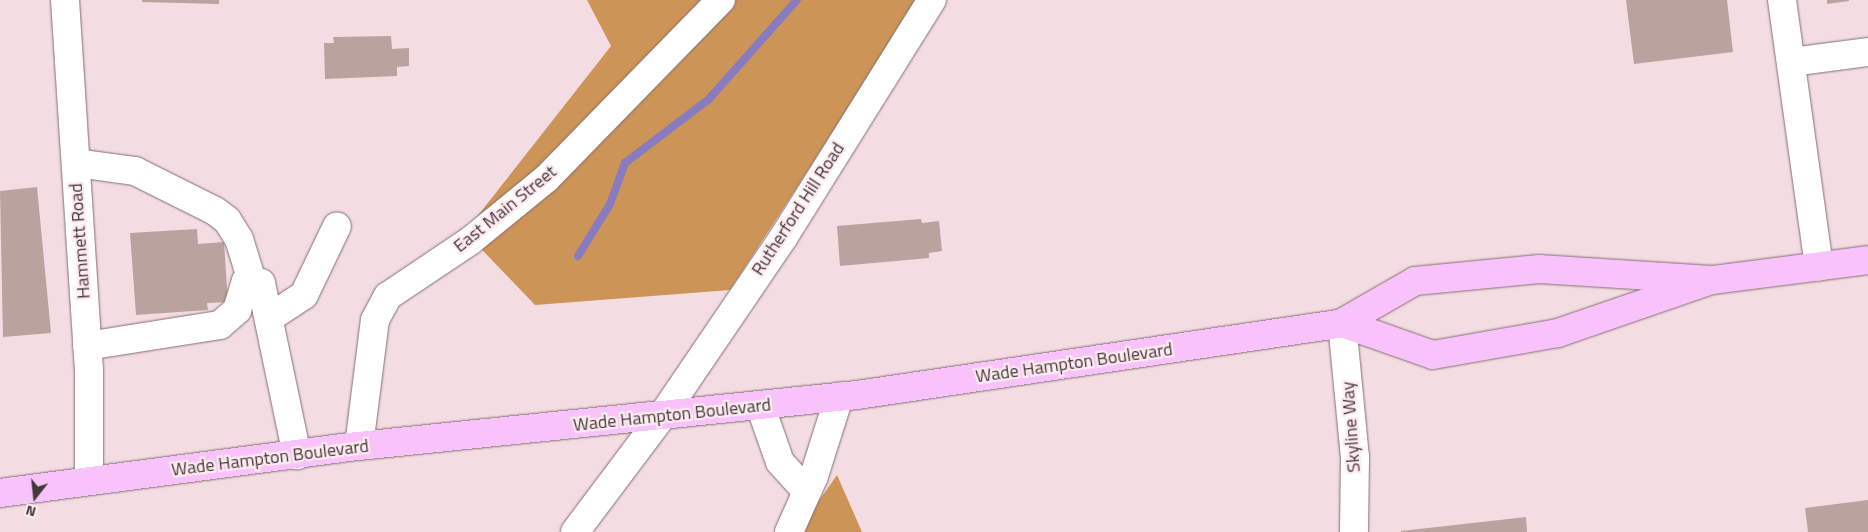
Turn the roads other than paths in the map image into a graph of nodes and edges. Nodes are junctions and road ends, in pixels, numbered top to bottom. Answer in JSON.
{"nodes":[{"id":1,"x":65,"y":0,"type":"edge"},
{"id":2,"x":932,"y":0,"type":"edge"},
{"id":3,"x":1782,"y":0,"type":"edge"},
{"id":4,"x":716,"y":2,"type":"edge"},
{"id":5,"x":1868,"y":52,"type":"edge"},
{"id":6,"x":1791,"y":62,"type":"junction"},
{"id":7,"x":76,"y":163,"type":"junction"},
{"id":8,"x":338,"y":226,"type":"dead end"},
{"id":9,"x":1868,"y":260,"type":"edge"},
{"id":10,"x":1819,"y":266,"type":"junction"},
{"id":11,"x":251,"y":278,"type":"junction"},
{"id":12,"x":1712,"y":280,"type":"junction"},
{"id":13,"x":269,"y":318,"type":"junction"},
{"id":14,"x":1342,"y":323,"type":"junction"},
{"id":15,"x":87,"y":346,"type":"junction"},
{"id":16,"x":839,"y":397,"type":"junction"},
{"id":17,"x":760,"y":406,"type":"junction"},
{"id":18,"x":662,"y":416,"type":"junction"},
{"id":19,"x":359,"y":446,"type":"junction"},
{"id":20,"x":297,"y":455,"type":"junction"},
{"id":21,"x":89,"y":481,"type":"junction"},
{"id":22,"x":805,"y":490,"type":"junction"},
{"id":23,"x":0,"y":492,"type":"edge"},
{"id":24,"x":576,"y":532,"type":"edge"},
{"id":25,"x":789,"y":532,"type":"edge"},
{"id":26,"x":1354,"y":532,"type":"edge"}],
"edges":[{"from":1,"to":7,"type":"street","name":"Hammett Road"},
{"from":2,"to":18,"type":"street","name":"Rutherford Hill Road"},
{"from":3,"to":6,"type":"street"},
{"from":4,"to":19,"type":"street","name":"East Main Street"},
{"from":5,"to":6,"type":"street"},
{"from":6,"to":10,"type":"street"},
{"from":7,"to":11,"type":"street"},
{"from":7,"to":15,"type":"street","name":"Hammett Road"},
{"from":8,"to":13,"type":"street"},
{"from":9,"to":10,"type":"main road","name":"Wade Hampton Boulevard"},
{"from":10,"to":12,"type":"main road","name":"Wade Hampton Boulevard"},
{"from":11,"to":13,"type":"street"},
{"from":11,"to":15,"type":"street"},
{"from":12,"to":14,"type":"main road","name":"Wade Hampton Boulevard"},
{"from":12,"to":14,"type":"main road","name":"Wade Hampton Boulevard"},
{"from":13,"to":20,"type":"street"},
{"from":14,"to":16,"type":"main road","name":"Wade Hampton Boulevard"},
{"from":14,"to":26,"type":"street","name":"Skyline Way"},
{"from":15,"to":21,"type":"street","name":"Hammett Road"},
{"from":16,"to":17,"type":"main road","name":"Wade Hampton Boulevard"},
{"from":16,"to":22,"type":"street"},
{"from":17,"to":18,"type":"main road","name":"Wade Hampton Boulevard"},
{"from":17,"to":22,"type":"street"},
{"from":18,"to":19,"type":"main road","name":"Wade Hampton Boulevard"},
{"from":18,"to":24,"type":"street","name":"Rutherford Hill Road"},
{"from":19,"to":20,"type":"main road","name":"Wade Hampton Boulevard"},
{"from":20,"to":21,"type":"main road","name":"Wade Hampton Boulevard"},
{"from":21,"to":23,"type":"main road","name":"Wade Hampton Boulevard"},
{"from":22,"to":25,"type":"street"}]}
